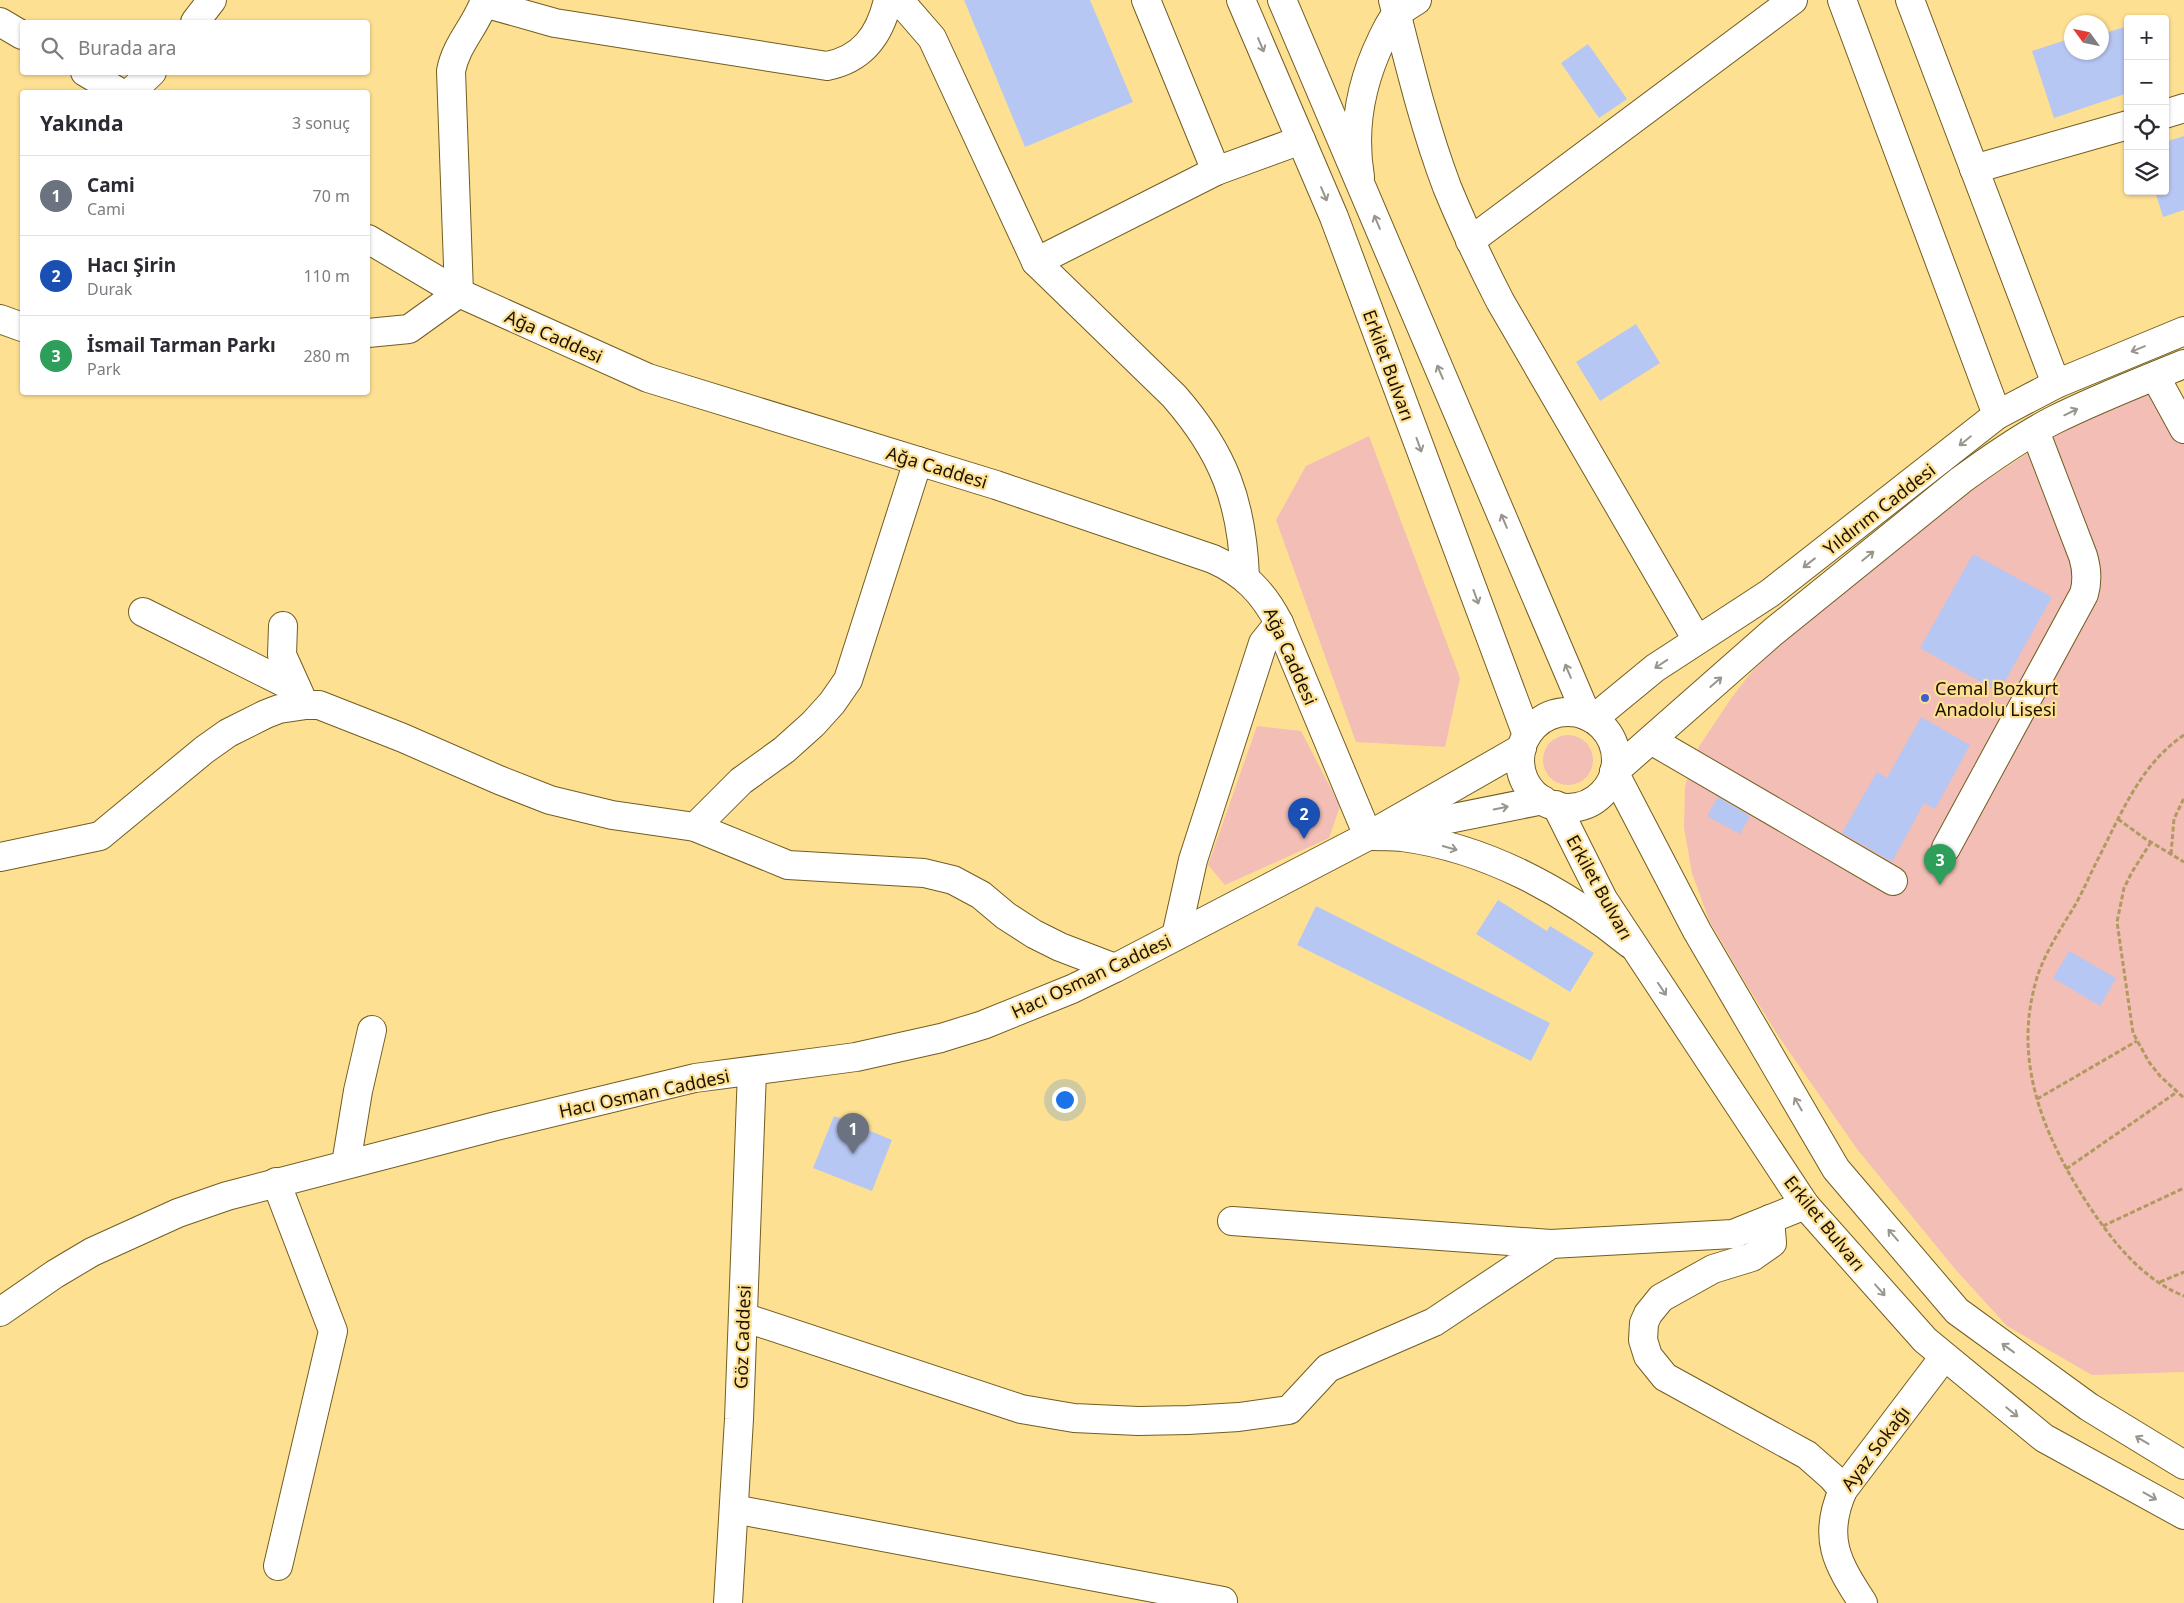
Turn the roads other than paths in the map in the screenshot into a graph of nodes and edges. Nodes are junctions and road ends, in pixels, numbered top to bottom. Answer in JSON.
{"nodes":[{"id":1,"x":212,"y":0,"type":"edge"},
{"id":2,"x":888,"y":0,"type":"edge"},
{"id":3,"x":899,"y":0,"type":"edge"},
{"id":4,"x":1146,"y":0,"type":"edge"},
{"id":5,"x":1242,"y":0,"type":"edge"},
{"id":6,"x":1282,"y":0,"type":"edge"},
{"id":7,"x":1793,"y":0,"type":"edge"},
{"id":8,"x":1842,"y":0,"type":"edge"},
{"id":9,"x":1910,"y":0,"type":"edge"},
{"id":10,"x":485,"y":2,"type":"edge"},
{"id":11,"x":1402,"y":5,"type":"edge"},
{"id":12,"x":197,"y":20,"type":"edge"},
{"id":13,"x":0,"y":22,"type":"edge"},
{"id":14,"x":20,"y":34,"type":"edge"},
{"id":15,"x":90,"y":75,"type":"edge"},
{"id":16,"x":149,"y":75,"type":"edge"},
{"id":17,"x":116,"y":90,"type":"edge"},
{"id":18,"x":133,"y":90,"type":"edge"},
{"id":19,"x":2184,"y":108,"type":"edge"},
{"id":20,"x":2169,"y":113,"type":"edge"},
{"id":21,"x":2124,"y":126,"type":"edge"},
{"id":22,"x":1301,"y":140,"type":"junction"},
{"id":23,"x":1974,"y":169,"type":"junction"},
{"id":24,"x":1216,"y":171,"type":"junction"},
{"id":25,"x":1361,"y":186,"type":"junction"},
{"id":26,"x":1470,"y":240,"type":"junction"},
{"id":27,"x":370,"y":241,"type":"edge"},
{"id":28,"x":1036,"y":262,"type":"junction"},
{"id":29,"x":458,"y":293,"type":"junction"},
{"id":30,"x":0,"y":319,"type":"edge"},
{"id":31,"x":20,"y":326,"type":"edge"},
{"id":32,"x":2184,"y":331,"type":"edge"},
{"id":33,"x":370,"y":333,"type":"edge"},
{"id":34,"x":2184,"y":364,"type":"edge"},
{"id":35,"x":2155,"y":376,"type":"junction"},
{"id":36,"x":2056,"y":384,"type":"junction"},
{"id":37,"x":1998,"y":415,"type":"junction"},
{"id":38,"x":2184,"y":429,"type":"edge"},
{"id":39,"x":2036,"y":431,"type":"junction"},
{"id":40,"x":918,"y":461,"type":"junction"},
{"id":41,"x":1245,"y":577,"type":"junction"},
{"id":42,"x":143,"y":612,"type":"dead end"},
{"id":43,"x":1279,"y":623,"type":"junction"},
{"id":44,"x":283,"y":626,"type":"dead end"},
{"id":45,"x":1697,"y":640,"type":"junction"},
{"id":46,"x":301,"y":697,"type":"junction"},
{"id":47,"x":1590,"y":717,"type":"junction"},
{"id":48,"x":1651,"y":740,"type":"junction"},
{"id":49,"x":1525,"y":741,"type":"junction"},
{"id":50,"x":1614,"y":772,"type":"junction"},
{"id":51,"x":1549,"y":802,"type":"junction"},
{"id":52,"x":695,"y":827,"type":"junction"},
{"id":53,"x":1368,"y":836,"type":"junction"},
{"id":54,"x":1946,"y":848,"type":"dead end"},
{"id":55,"x":0,"y":857,"type":"edge"},
{"id":56,"x":1894,"y":881,"type":"dead end"},
{"id":57,"x":1176,"y":936,"type":"junction"},
{"id":58,"x":1635,"y":948,"type":"junction"},
{"id":59,"x":1115,"y":968,"type":"junction"},
{"id":60,"x":372,"y":1030,"type":"dead end"},
{"id":61,"x":752,"y":1070,"type":"junction"},
{"id":62,"x":346,"y":1164,"type":"junction"},
{"id":63,"x":276,"y":1182,"type":"junction"},
{"id":64,"x":1805,"y":1205,"type":"junction"},
{"id":65,"x":1770,"y":1219,"type":"junction"},
{"id":66,"x":1232,"y":1221,"type":"dead end"},
{"id":67,"x":1550,"y":1244,"type":"junction"},
{"id":68,"x":0,"y":1312,"type":"edge"},
{"id":69,"x":743,"y":1317,"type":"junction"},
{"id":70,"x":1944,"y":1356,"type":"junction"},
{"id":71,"x":2184,"y":1465,"type":"edge"},
{"id":72,"x":1843,"y":1490,"type":"junction"},
{"id":73,"x":734,"y":1509,"type":"junction"},
{"id":74,"x":2184,"y":1514,"type":"edge"},
{"id":75,"x":278,"y":1566,"type":"dead end"},
{"id":76,"x":1223,"y":1601,"type":"dead end"},
{"id":77,"x":728,"y":1603,"type":"edge"},
{"id":78,"x":1863,"y":1603,"type":"edge"}],
"edges":[{"from":1,"to":12,"type":"street"},
{"from":2,"to":10,"type":"street"},
{"from":3,"to":28,"type":"street"},
{"from":4,"to":24,"type":"street"},
{"from":5,"to":22,"type":"street","name":"Erkilet Bulvarı","one_way":true},
{"from":6,"to":25,"type":"street"},
{"from":7,"to":26,"type":"street"},
{"from":8,"to":37,"type":"street"},
{"from":9,"to":23,"type":"street"},
{"from":10,"to":29,"type":"street"},
{"from":11,"to":25,"type":"street"},
{"from":11,"to":26,"type":"street"},
{"from":13,"to":14,"type":"street"},
{"from":15,"to":17,"type":"street"},
{"from":16,"to":18,"type":"street"},
{"from":19,"to":20,"type":"street"},
{"from":21,"to":23,"type":"street"},
{"from":22,"to":24,"type":"street"},
{"from":22,"to":49,"type":"street","name":"Erkilet Bulvarı","one_way":true},
{"from":23,"to":36,"type":"street"},
{"from":24,"to":28,"type":"street"},
{"from":47,"to":25,"type":"street","one_way":true},
{"from":26,"to":45,"type":"street"},
{"from":27,"to":29,"type":"street","name":"Ağa Caddesi"},
{"from":28,"to":41,"type":"street"},
{"from":29,"to":33,"type":"street"},
{"from":29,"to":40,"type":"street","name":"Ağa Caddesi"},
{"from":30,"to":31,"type":"street"},
{"from":32,"to":36,"type":"street","name":"Yıldırım Caddesi","one_way":true},
{"from":34,"to":35,"type":"street","name":"Yıldırım Caddesi"},
{"from":35,"to":38,"type":"street"},
{"from":39,"to":35,"type":"street","name":"Yıldırım Caddesi","one_way":true},
{"from":36,"to":37,"type":"street","name":"Yıldırım Caddesi"},
{"from":37,"to":45,"type":"street","name":"Yıldırım Caddesi","one_way":true},
{"from":48,"to":39,"type":"street","name":"Yıldırım Caddesi","one_way":true},
{"from":39,"to":54,"type":"street"},
{"from":40,"to":41,"type":"street","name":"Ağa Caddesi"},
{"from":40,"to":52,"type":"street"},
{"from":41,"to":43,"type":"street","name":"Ağa Caddesi"},
{"from":42,"to":46,"type":"street"},
{"from":43,"to":53,"type":"street","name":"Ağa Caddesi"},
{"from":43,"to":57,"type":"street"},
{"from":44,"to":46,"type":"street"},
{"from":45,"to":47,"type":"street","name":"Yıldırım Caddesi","one_way":true},
{"from":46,"to":52,"type":"street"},
{"from":46,"to":55,"type":"street"},
{"from":47,"to":49,"type":"street"},
{"from":47,"to":50,"type":"street"},
{"from":48,"to":50,"type":"street","name":"Yıldırım Caddesi"},
{"from":48,"to":56,"type":"street"},
{"from":49,"to":51,"type":"street"},
{"from":49,"to":53,"type":"street"},
{"from":50,"to":51,"type":"street"},
{"from":71,"to":50,"type":"street","one_way":true},
{"from":53,"to":51,"type":"street","one_way":true},
{"from":51,"to":58,"type":"street","name":"Erkilet Bulvarı"},
{"from":52,"to":59,"type":"street"},
{"from":53,"to":57,"type":"street","name":"Hacı Osman Caddesi"},
{"from":53,"to":58,"type":"street","one_way":true},
{"from":57,"to":59,"type":"street","name":"Hacı Osman Caddesi"},
{"from":58,"to":64,"type":"street","name":"Erkilet Bulvarı","one_way":true},
{"from":59,"to":61,"type":"street","name":"Hacı Osman Caddesi"},
{"from":60,"to":62,"type":"street"},
{"from":61,"to":62,"type":"street","name":"Hacı Osman Caddesi"},
{"from":61,"to":69,"type":"street","name":"Göz Caddesi"},
{"from":62,"to":63,"type":"street","name":"Hacı Osman Caddesi"},
{"from":63,"to":68,"type":"street","name":"Hacı Osman Caddesi"},
{"from":63,"to":75,"type":"street"},
{"from":64,"to":65,"type":"street"},
{"from":64,"to":70,"type":"street","name":"Erkilet Bulvarı","one_way":true},
{"from":65,"to":67,"type":"street"},
{"from":65,"to":72,"type":"street"},
{"from":66,"to":67,"type":"street"},
{"from":67,"to":69,"type":"street"},
{"from":69,"to":73,"type":"street","name":"Göz Caddesi"},
{"from":70,"to":72,"type":"street","name":"Ayaz Sokağı"},
{"from":70,"to":74,"type":"street","name":"Erkilet Bulvarı","one_way":true},
{"from":72,"to":78,"type":"street","name":"Ayaz Sokağı"},
{"from":73,"to":76,"type":"street"},
{"from":73,"to":77,"type":"street","name":"Göz Caddesi"}]}
